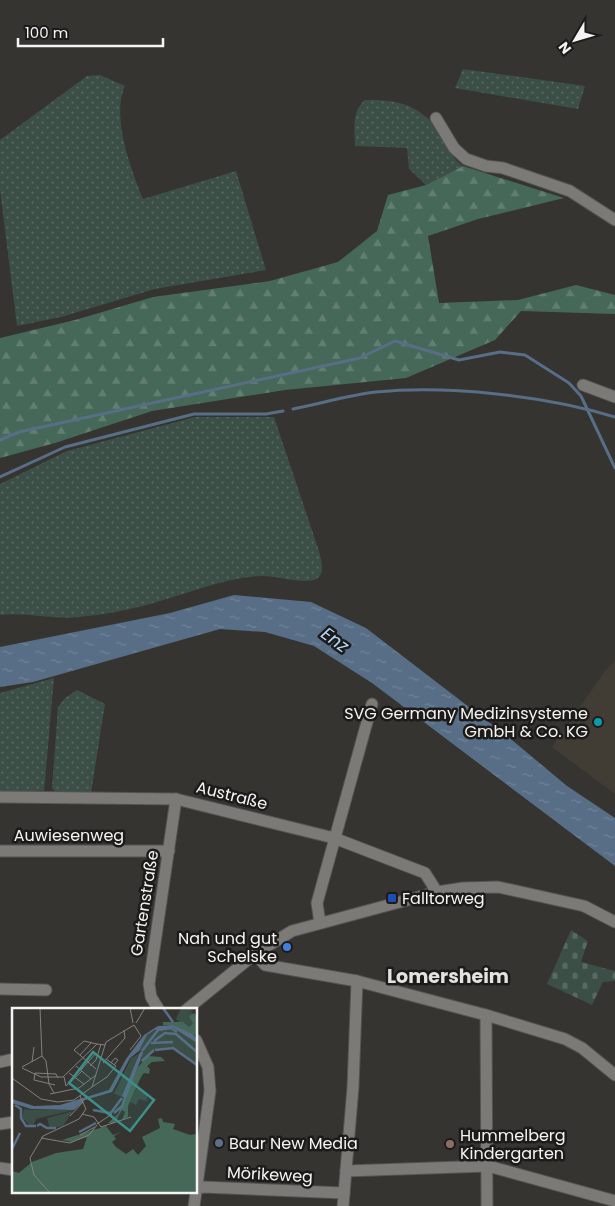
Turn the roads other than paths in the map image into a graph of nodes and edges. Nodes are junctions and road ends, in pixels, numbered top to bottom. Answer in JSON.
{"nodes":[{"id":1,"x":436,"y":118,"type":"dead end"},
{"id":2,"x":615,"y":220,"type":"edge"},
{"id":3,"x":583,"y":385,"type":"dead end"},
{"id":4,"x":615,"y":397,"type":"edge"},
{"id":5,"x":372,"y":704,"type":"dead end"},
{"id":6,"x":0,"y":797,"type":"edge"},
{"id":7,"x":176,"y":799,"type":"junction"},
{"id":8,"x":334,"y":838,"type":"junction"},
{"id":9,"x":0,"y":851,"type":"edge"},
{"id":10,"x":169,"y":851,"type":"junction"},
{"id":11,"x":437,"y":892,"type":"junction"},
{"id":12,"x":615,"y":922,"type":"edge"},
{"id":13,"x":320,"y":923,"type":"junction"},
{"id":14,"x":255,"y":954,"type":"junction"},
{"id":15,"x":357,"y":981,"type":"junction"},
{"id":16,"x":0,"y":989,"type":"edge"},
{"id":17,"x":46,"y":990,"type":"dead end"},
{"id":18,"x":158,"y":1008,"type":"edge"},
{"id":19,"x":188,"y":1008,"type":"edge"},
{"id":20,"x":486,"y":1015,"type":"junction"},
{"id":21,"x":198,"y":1044,"type":"edge"},
{"id":22,"x":615,"y":1075,"type":"edge"},
{"id":23,"x":201,"y":1117,"type":"edge"},
{"id":24,"x":198,"y":1161,"type":"edge"},
{"id":25,"x":488,"y":1166,"type":"junction"},
{"id":26,"x":346,"y":1171,"type":"junction"},
{"id":27,"x":198,"y":1190,"type":"edge"},
{"id":28,"x":344,"y":1193,"type":"junction"},
{"id":29,"x":615,"y":1201,"type":"edge"},
{"id":30,"x":343,"y":1206,"type":"edge"},
{"id":31,"x":487,"y":1206,"type":"edge"}],
"edges":[{"from":1,"to":2,"type":"street"},
{"from":3,"to":4,"type":"street"},
{"from":5,"to":8,"type":"street"},
{"from":6,"to":7,"type":"street","name":"Austraße"},
{"from":7,"to":8,"type":"street","name":"Austraße"},
{"from":7,"to":10,"type":"street","name":"Gartenstraße"},
{"from":8,"to":11,"type":"street","name":"Austraße"},
{"from":8,"to":13,"type":"street"},
{"from":9,"to":10,"type":"street","name":"Auwiesenweg"},
{"from":10,"to":18,"type":"street","name":"Gartenstraße"},
{"from":11,"to":12,"type":"street"},
{"from":11,"to":13,"type":"street"},
{"from":13,"to":14,"type":"street"},
{"from":14,"to":15,"type":"street"},
{"from":14,"to":19,"type":"street"},
{"from":15,"to":20,"type":"street"},
{"from":15,"to":26,"type":"street"},
{"from":16,"to":17,"type":"street"},
{"from":20,"to":22,"type":"street"},
{"from":20,"to":25,"type":"street"},
{"from":21,"to":23,"type":"street"},
{"from":23,"to":24,"type":"street"},
{"from":25,"to":26,"type":"street"},
{"from":25,"to":29,"type":"street"},
{"from":25,"to":31,"type":"street"},
{"from":26,"to":28,"type":"street"},
{"from":27,"to":28,"type":"street","name":"Mörikeweg"},
{"from":28,"to":30,"type":"street"}]}
